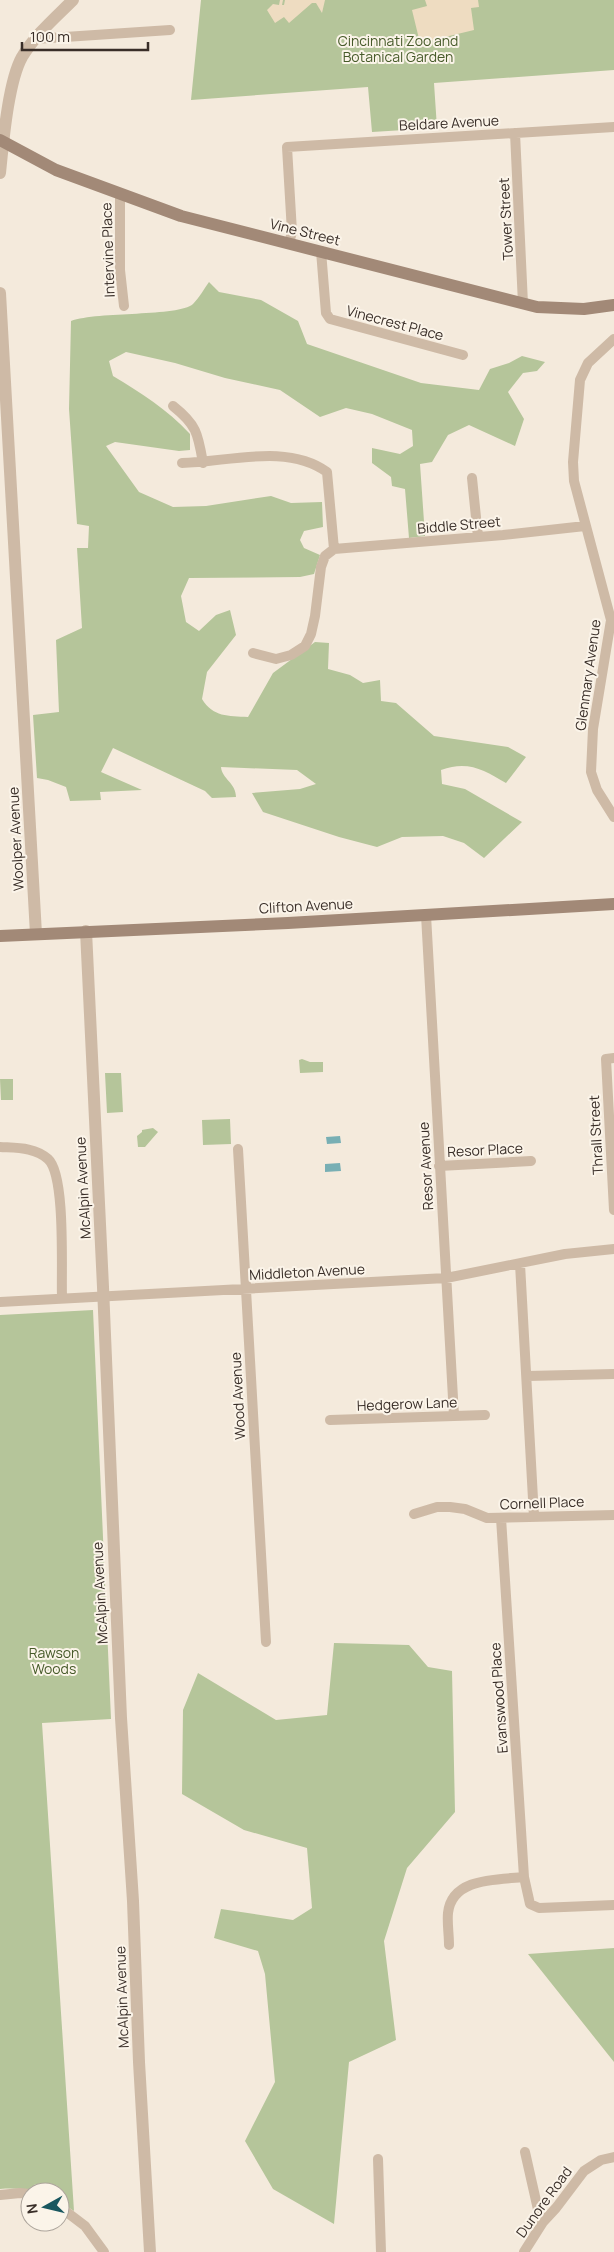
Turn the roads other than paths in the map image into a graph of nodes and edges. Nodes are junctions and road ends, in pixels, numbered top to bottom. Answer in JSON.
{"nodes":[{"id":1,"x":73,"y":0,"type":"edge"},
{"id":2,"x":170,"y":30,"type":"dead end"},
{"id":3,"x":35,"y":40,"type":"junction"},
{"id":4,"x":614,"y":127,"type":"edge"},
{"id":5,"x":515,"y":133,"type":"junction"},
{"id":6,"x":1,"y":141,"type":"edge"},
{"id":7,"x":0,"y":173,"type":"edge"},
{"id":8,"x":120,"y":194,"type":"junction"},
{"id":9,"x":289,"y":243,"type":"junction"},
{"id":10,"x":321,"y":251,"type":"junction"},
{"id":11,"x":0,"y":293,"type":"edge"},
{"id":12,"x":523,"y":304,"type":"junction"},
{"id":13,"x":614,"y":305,"type":"edge"},
{"id":14,"x":124,"y":306,"type":"dead end"},
{"id":15,"x":614,"y":339,"type":"edge"},
{"id":16,"x":463,"y":355,"type":"dead end"},
{"id":17,"x":173,"y":406,"type":"dead end"},
{"id":18,"x":182,"y":463,"type":"dead end"},
{"id":19,"x":203,"y":463,"type":"junction"},
{"id":20,"x":472,"y":478,"type":"dead end"},
{"id":21,"x":585,"y":526,"type":"junction"},
{"id":22,"x":478,"y":537,"type":"junction"},
{"id":23,"x":334,"y":549,"type":"junction"},
{"id":24,"x":612,"y":619,"type":"edge"},
{"id":25,"x":253,"y":653,"type":"dead end"},
{"id":26,"x":614,"y":817,"type":"edge"},
{"id":27,"x":614,"y":904,"type":"edge"},
{"id":28,"x":426,"y":915,"type":"junction"},
{"id":29,"x":86,"y":932,"type":"junction"},
{"id":30,"x":36,"y":934,"type":"junction"},
{"id":31,"x":0,"y":936,"type":"edge"},
{"id":32,"x":610,"y":1058,"type":"edge"},
{"id":33,"x":0,"y":1147,"type":"edge"},
{"id":34,"x":238,"y":1149,"type":"dead end"},
{"id":35,"x":531,"y":1161,"type":"dead end"},
{"id":36,"x":439,"y":1166,"type":"junction"},
{"id":37,"x":614,"y":1210,"type":"edge"},
{"id":38,"x":614,"y":1249,"type":"edge"},
{"id":39,"x":520,"y":1264,"type":"junction"},
{"id":40,"x":446,"y":1278,"type":"junction"},
{"id":41,"x":246,"y":1288,"type":"junction"},
{"id":42,"x":104,"y":1296,"type":"junction"},
{"id":43,"x":62,"y":1298,"type":"junction"},
{"id":44,"x":0,"y":1302,"type":"edge"},
{"id":45,"x":614,"y":1374,"type":"edge"},
{"id":46,"x":527,"y":1376,"type":"junction"},
{"id":47,"x":485,"y":1415,"type":"dead end"},
{"id":48,"x":454,"y":1416,"type":"junction"},
{"id":49,"x":330,"y":1420,"type":"dead end"},
{"id":50,"x":414,"y":1514,"type":"dead end"},
{"id":51,"x":614,"y":1515,"type":"edge"},
{"id":52,"x":534,"y":1517,"type":"junction"},
{"id":53,"x":501,"y":1518,"type":"junction"},
{"id":54,"x":266,"y":1642,"type":"dead end"},
{"id":55,"x":524,"y":1877,"type":"junction"},
{"id":56,"x":614,"y":1905,"type":"edge"},
{"id":57,"x":449,"y":1944,"type":"dead end"},
{"id":58,"x":525,"y":2152,"type":"dead end"},
{"id":59,"x":614,"y":2157,"type":"edge"},
{"id":60,"x":378,"y":2159,"type":"dead end"},
{"id":61,"x":20,"y":2193,"type":"edge"},
{"id":62,"x":0,"y":2195,"type":"edge"},
{"id":63,"x":70,"y":2215,"type":"edge"},
{"id":64,"x":543,"y":2222,"type":"junction"},
{"id":65,"x":104,"y":2252,"type":"edge"},
{"id":66,"x":150,"y":2252,"type":"edge"},
{"id":67,"x":381,"y":2252,"type":"edge"},
{"id":68,"x":524,"y":2252,"type":"edge"}],
"edges":[{"from":1,"to":3,"type":"street"},
{"from":2,"to":3,"type":"street"},
{"from":3,"to":6,"type":"street"},
{"from":4,"to":5,"type":"street","name":"Beldare Avenue"},
{"from":5,"to":9,"type":"street","name":"Beldare Avenue"},
{"from":5,"to":12,"type":"street","name":"Tower Street"},
{"from":6,"to":7,"type":"street"},
{"from":6,"to":8,"type":"main road","name":"Vine Street"},
{"from":8,"to":9,"type":"main road","name":"Vine Street"},
{"from":8,"to":14,"type":"street","name":"Intervine Place"},
{"from":9,"to":10,"type":"main road","name":"Vine Street"},
{"from":10,"to":12,"type":"main road","name":"Vine Street"},
{"from":10,"to":16,"type":"street","name":"Vinecrest Place"},
{"from":11,"to":30,"type":"street","name":"Woolper Avenue"},
{"from":12,"to":13,"type":"main road","name":"Vine Street"},
{"from":15,"to":21,"type":"street","name":"Glenmary Avenue"},
{"from":17,"to":19,"type":"street"},
{"from":18,"to":19,"type":"street"},
{"from":19,"to":23,"type":"street"},
{"from":20,"to":22,"type":"street"},
{"from":21,"to":22,"type":"street","name":"Biddle Street"},
{"from":21,"to":24,"type":"street","name":"Glenmary Avenue"},
{"from":22,"to":23,"type":"street","name":"Biddle Street"},
{"from":23,"to":25,"type":"street"},
{"from":24,"to":26,"type":"street","name":"Glenmary Avenue"},
{"from":27,"to":28,"type":"main road","name":"Clifton Avenue"},
{"from":28,"to":29,"type":"main road","name":"Clifton Avenue"},
{"from":28,"to":36,"type":"street","name":"Resor Avenue"},
{"from":29,"to":30,"type":"main road","name":"Clifton Avenue"},
{"from":29,"to":42,"type":"street","name":"McAlpin Avenue"},
{"from":30,"to":31,"type":"main road","name":"Clifton Avenue"},
{"from":32,"to":37,"type":"street","name":"Thrall Street"},
{"from":33,"to":43,"type":"street"},
{"from":34,"to":41,"type":"street","name":"Wood Avenue"},
{"from":35,"to":36,"type":"street","name":"Resor Place"},
{"from":36,"to":40,"type":"street","name":"Resor Avenue"},
{"from":38,"to":39,"type":"street","name":"Middleton Avenue"},
{"from":39,"to":40,"type":"street","name":"Middleton Avenue"},
{"from":39,"to":46,"type":"street"},
{"from":40,"to":41,"type":"street","name":"Middleton Avenue"},
{"from":40,"to":48,"type":"street","name":"Resor Avenue"},
{"from":41,"to":42,"type":"street","name":"Middleton Avenue"},
{"from":41,"to":54,"type":"street","name":"Wood Avenue"},
{"from":42,"to":43,"type":"street","name":"Middleton Avenue"},
{"from":42,"to":66,"type":"street","name":"McAlpin Avenue"},
{"from":43,"to":44,"type":"street","name":"Middleton Avenue"},
{"from":45,"to":46,"type":"street"},
{"from":46,"to":52,"type":"street"},
{"from":47,"to":48,"type":"street","name":"Hedgerow Lane"},
{"from":48,"to":49,"type":"street","name":"Hedgerow Lane"},
{"from":50,"to":53,"type":"street","name":"Cornell Place"},
{"from":51,"to":52,"type":"street","name":"Cornell Place"},
{"from":52,"to":53,"type":"street","name":"Cornell Place"},
{"from":53,"to":55,"type":"street","name":"Evanswood Place"},
{"from":55,"to":56,"type":"street","name":"Evanswood Place"},
{"from":55,"to":57,"type":"street"},
{"from":58,"to":64,"type":"street"},
{"from":59,"to":64,"type":"street","name":"Dunore Road"},
{"from":60,"to":67,"type":"street"},
{"from":61,"to":62,"type":"street"},
{"from":63,"to":65,"type":"street"},
{"from":64,"to":68,"type":"street","name":"Dunore Road"}]}
